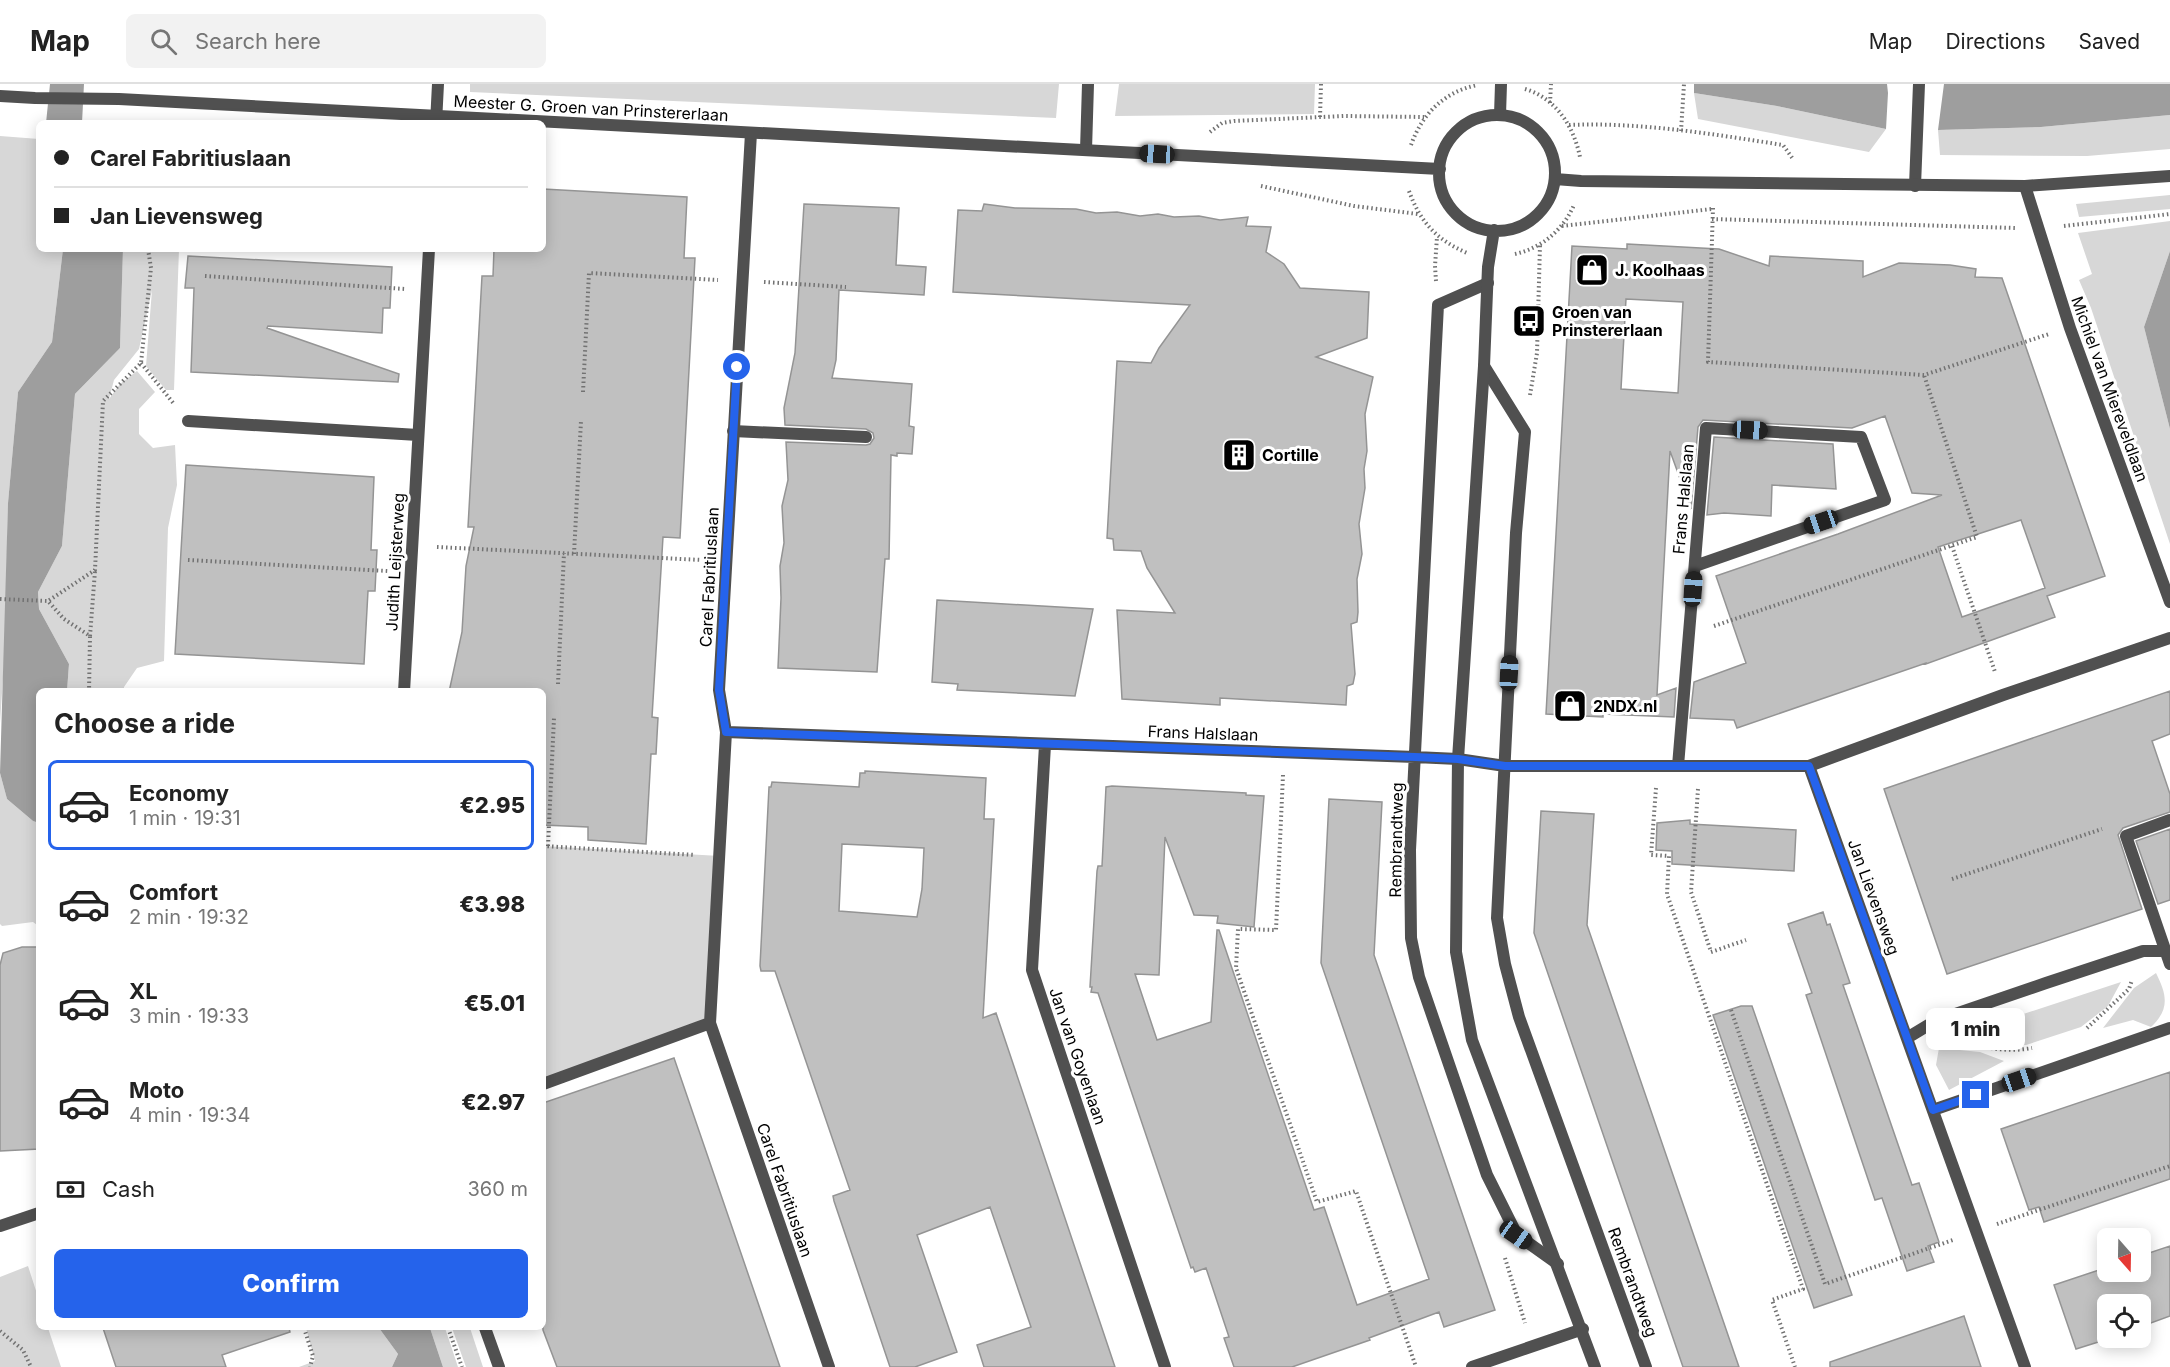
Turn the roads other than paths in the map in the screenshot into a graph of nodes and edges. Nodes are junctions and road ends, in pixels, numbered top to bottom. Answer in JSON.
{"nodes":[{"id":1,"x":438,"y":84,"type":"edge"},
{"id":2,"x":1088,"y":84,"type":"edge"},
{"id":3,"x":1501,"y":84,"type":"edge"},
{"id":4,"x":1919,"y":84,"type":"edge"},
{"id":5,"x":0,"y":96,"type":"edge"},
{"id":6,"x":1500,"y":114,"type":"junction"},
{"id":7,"x":436,"y":120,"type":"edge"},
{"id":8,"x":546,"y":125,"type":"edge"},
{"id":9,"x":751,"y":133,"type":"junction"},
{"id":10,"x":1086,"y":150,"type":"junction"},
{"id":11,"x":1440,"y":169,"type":"junction"},
{"id":12,"x":2170,"y":176,"type":"edge"},
{"id":13,"x":1555,"y":179,"type":"junction"},
{"id":14,"x":1915,"y":186,"type":"junction"},
{"id":15,"x":2025,"y":186,"type":"junction"},
{"id":16,"x":1494,"y":230,"type":"junction"},
{"id":17,"x":429,"y":252,"type":"edge"},
{"id":18,"x":1488,"y":283,"type":"junction"},
{"id":19,"x":1484,"y":366,"type":"junction"},
{"id":20,"x":188,"y":421,"type":"road end"},
{"id":21,"x":733,"y":431,"type":"junction"},
{"id":22,"x":418,"y":435,"type":"junction"},
{"id":23,"x":866,"y":437,"type":"dead end"},
{"id":24,"x":1695,"y":566,"type":"junction"},
{"id":25,"x":2170,"y":603,"type":"edge"},
{"id":26,"x":2170,"y":638,"type":"edge"},
{"id":27,"x":404,"y":688,"type":"edge"},
{"id":28,"x":726,"y":732,"type":"junction"},
{"id":29,"x":1045,"y":745,"type":"junction"},
{"id":30,"x":1415,"y":757,"type":"junction"},
{"id":31,"x":1458,"y":759,"type":"junction"},
{"id":32,"x":1505,"y":766,"type":"junction"},
{"id":33,"x":1678,"y":766,"type":"junction"},
{"id":34,"x":1809,"y":766,"type":"junction"},
{"id":35,"x":2170,"y":820,"type":"edge"},
{"id":36,"x":2165,"y":951,"type":"junction"},
{"id":37,"x":2170,"y":963,"type":"edge"},
{"id":38,"x":710,"y":1023,"type":"junction"},
{"id":39,"x":2170,"y":1028,"type":"edge"},
{"id":40,"x":1907,"y":1038,"type":"junction"},
{"id":41,"x":546,"y":1083,"type":"edge"},
{"id":42,"x":1933,"y":1110,"type":"junction"},
{"id":43,"x":36,"y":1214,"type":"edge"},
{"id":44,"x":0,"y":1226,"type":"edge"},
{"id":45,"x":1558,"y":1264,"type":"junction"},
{"id":46,"x":1583,"y":1329,"type":"junction"},
{"id":47,"x":486,"y":1330,"type":"edge"},
{"id":48,"x":499,"y":1367,"type":"edge"},
{"id":49,"x":829,"y":1367,"type":"edge"},
{"id":50,"x":1165,"y":1367,"type":"edge"},
{"id":51,"x":1472,"y":1367,"type":"edge"},
{"id":52,"x":1596,"y":1367,"type":"edge"},
{"id":53,"x":1646,"y":1367,"type":"edge"},
{"id":54,"x":2025,"y":1367,"type":"edge"}],
"edges":[{"from":1,"to":7,"type":"street"},
{"from":2,"to":10,"type":"street"},
{"from":3,"to":6,"type":"street"},
{"from":4,"to":14,"type":"street"},
{"from":5,"to":7,"type":"street","name":"Meester G. Groen van Prinstererlaan"},
{"from":6,"to":11,"type":"street"},
{"from":6,"to":13,"type":"street"},
{"from":8,"to":9,"type":"street","name":"Meester G. Groen van Prinstererlaan"},
{"from":9,"to":10,"type":"street","name":"Meester G. Groen van Prinstererlaan"},
{"from":9,"to":21,"type":"street","name":"Carel Fabritiuslaan"},
{"from":10,"to":11,"type":"street","name":"Meester G. Groen van Prinstererlaan"},
{"from":11,"to":16,"type":"street"},
{"from":12,"to":15,"type":"street"},
{"from":13,"to":14,"type":"street"},
{"from":13,"to":16,"type":"street"},
{"from":14,"to":15,"type":"street"},
{"from":15,"to":25,"type":"street","name":"Michiel van Miereveldlaan"},
{"from":16,"to":18,"type":"street"},
{"from":17,"to":22,"type":"street","name":"Judith Leijsterweg"},
{"from":18,"to":19,"type":"street"},
{"from":18,"to":30,"type":"street","name":"Rembrandtweg"},
{"from":19,"to":31,"type":"street"},
{"from":19,"to":32,"type":"street","name":"Rembrandtweg"},
{"from":20,"to":22,"type":"street"},
{"from":21,"to":23,"type":"street"},
{"from":21,"to":28,"type":"street","name":"Carel Fabritiuslaan"},
{"from":22,"to":27,"type":"street","name":"Judith Leijsterweg"},
{"from":24,"to":24,"type":"street","name":"Frans Halslaan"},
{"from":24,"to":33,"type":"street","name":"Frans Halslaan"},
{"from":26,"to":34,"type":"street","name":"Frans Halslaan"},
{"from":28,"to":29,"type":"street","name":"Frans Halslaan"},
{"from":28,"to":38,"type":"street","name":"Carel Fabritiuslaan"},
{"from":29,"to":30,"type":"street","name":"Frans Halslaan"},
{"from":29,"to":50,"type":"street","name":"Jan van Goyenlaan"},
{"from":30,"to":31,"type":"street","name":"Frans Halslaan"},
{"from":30,"to":45,"type":"street","name":"Rembrandtweg"},
{"from":31,"to":32,"type":"street","name":"Frans Halslaan"},
{"from":31,"to":45,"type":"street"},
{"from":32,"to":33,"type":"street","name":"Frans Halslaan"},
{"from":32,"to":53,"type":"street","name":"Rembrandtweg"},
{"from":33,"to":34,"type":"street","name":"Frans Halslaan"},
{"from":34,"to":40,"type":"street","name":"Jan Lievensweg"},
{"from":35,"to":36,"type":"street"},
{"from":36,"to":37,"type":"street"},
{"from":36,"to":40,"type":"street"},
{"from":38,"to":41,"type":"street"},
{"from":38,"to":49,"type":"street","name":"Carel Fabritiuslaan"},
{"from":39,"to":42,"type":"street"},
{"from":40,"to":42,"type":"street","name":"Jan Lievensweg"},
{"from":42,"to":54,"type":"street","name":"Jan Lievensweg"},
{"from":43,"to":44,"type":"street"},
{"from":45,"to":46,"type":"street"},
{"from":46,"to":51,"type":"street"},
{"from":46,"to":52,"type":"street"},
{"from":47,"to":48,"type":"street"}]}
